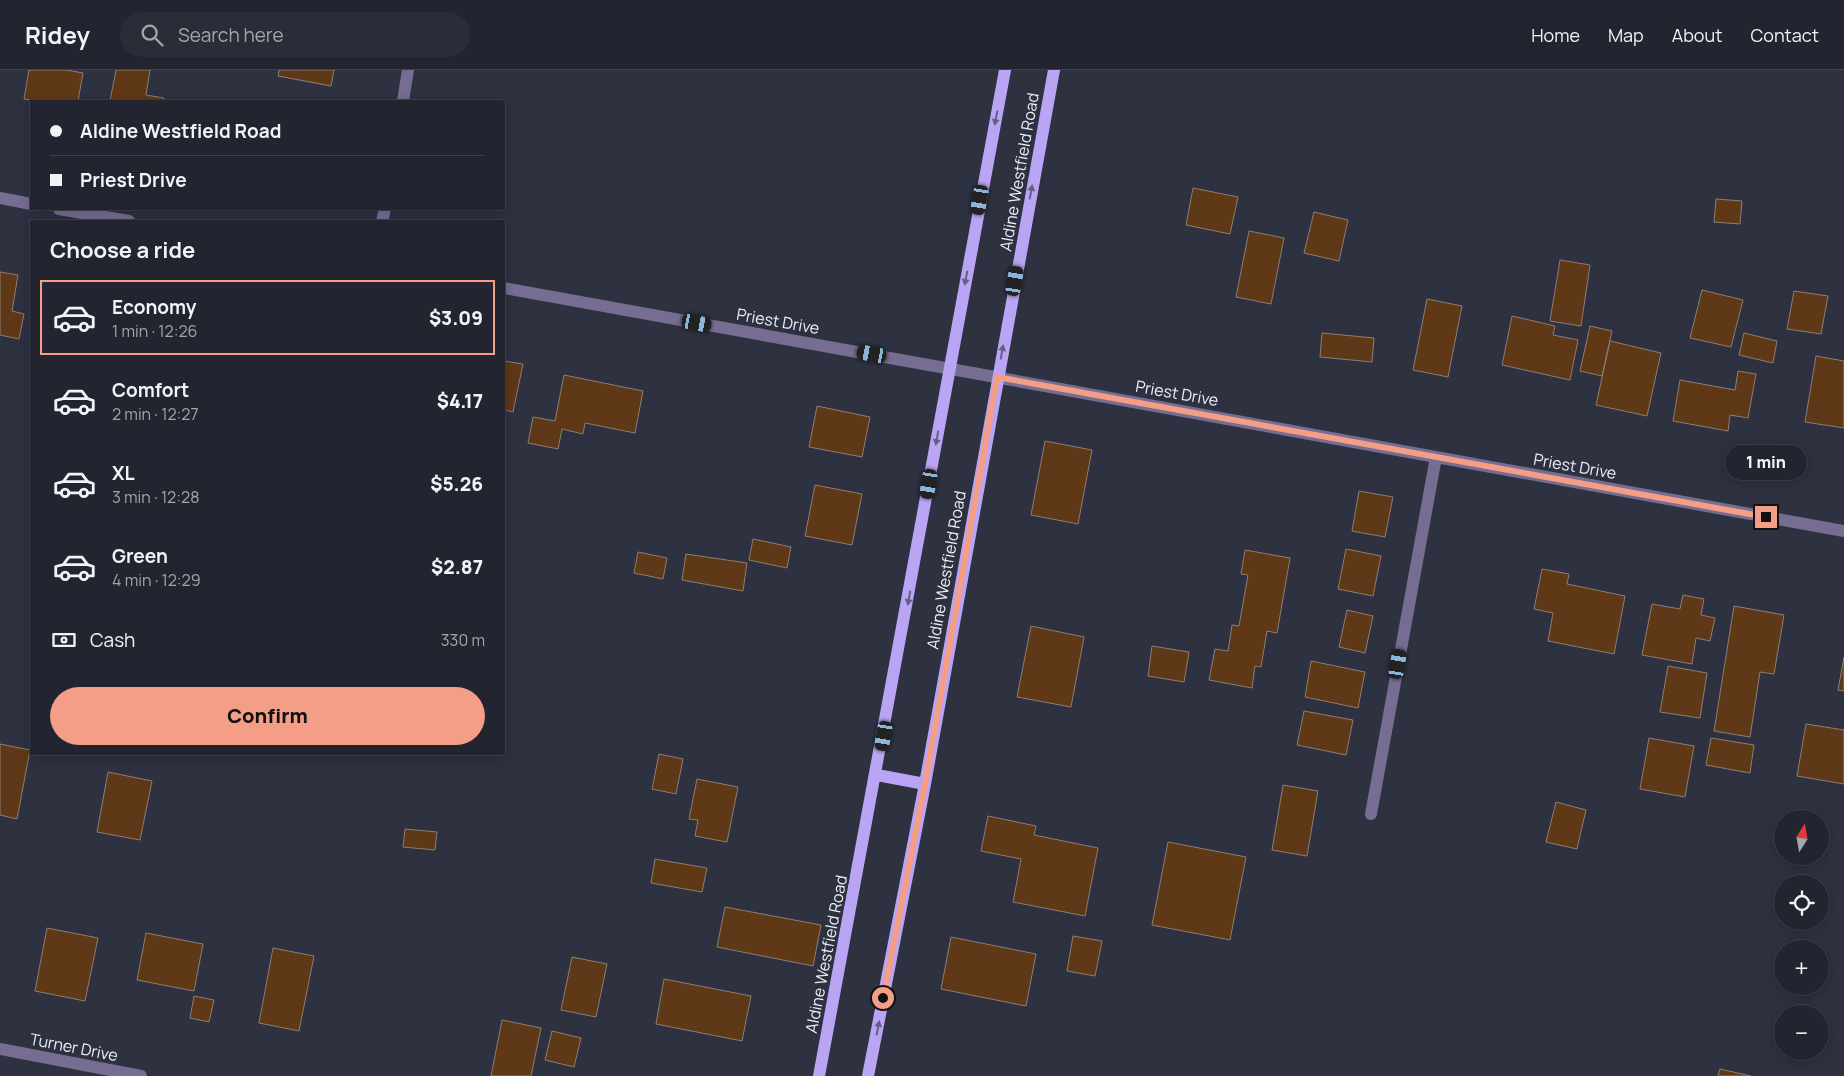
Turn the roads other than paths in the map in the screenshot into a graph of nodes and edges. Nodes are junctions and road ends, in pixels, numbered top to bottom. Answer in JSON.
{"nodes":[{"id":1,"x":408,"y":70,"type":"edge"},
{"id":2,"x":1005,"y":70,"type":"edge"},
{"id":3,"x":1054,"y":70,"type":"edge"},
{"id":4,"x":403,"y":100,"type":"edge"},
{"id":5,"x":0,"y":198,"type":"edge"},
{"id":6,"x":30,"y":204,"type":"edge"},
{"id":7,"x":65,"y":210,"type":"edge"},
{"id":8,"x":123,"y":220,"type":"edge"},
{"id":9,"x":505,"y":288,"type":"edge"},
{"id":10,"x":949,"y":368,"type":"junction"},
{"id":11,"x":997,"y":377,"type":"junction"},
{"id":12,"x":1436,"y":457,"type":"junction"},
{"id":13,"x":1844,"y":531,"type":"edge"},
{"id":14,"x":877,"y":775,"type":"junction"},
{"id":15,"x":925,"y":784,"type":"junction"},
{"id":16,"x":1371,"y":814,"type":"dead end"},
{"id":17,"x":0,"y":1049,"type":"edge"},
{"id":18,"x":141,"y":1076,"type":"edge"},
{"id":19,"x":819,"y":1076,"type":"edge"},
{"id":20,"x":868,"y":1076,"type":"edge"}],
"edges":[{"from":1,"to":4,"type":"street"},
{"from":2,"to":10,"type":"main road","name":"Aldine Westfield Road","one_way":true},
{"from":11,"to":3,"type":"main road","name":"Aldine Westfield Road","one_way":true},
{"from":5,"to":6,"type":"street"},
{"from":7,"to":8,"type":"street"},
{"from":9,"to":10,"type":"street","name":"Priest Drive"},
{"from":10,"to":11,"type":"street","name":"Priest Drive"},
{"from":10,"to":14,"type":"main road","name":"Aldine Westfield Road","one_way":true},
{"from":11,"to":12,"type":"street","name":"Priest Drive"},
{"from":11,"to":15,"type":"main road","name":"Aldine Westfield Road"},
{"from":12,"to":13,"type":"street","name":"Priest Drive"},
{"from":12,"to":16,"type":"street"},
{"from":14,"to":15,"type":"main road"},
{"from":14,"to":19,"type":"main road","name":"Aldine Westfield Road"},
{"from":20,"to":15,"type":"main road","name":"Aldine Westfield Road","one_way":true},
{"from":17,"to":18,"type":"street","name":"Turner Drive"}]}
